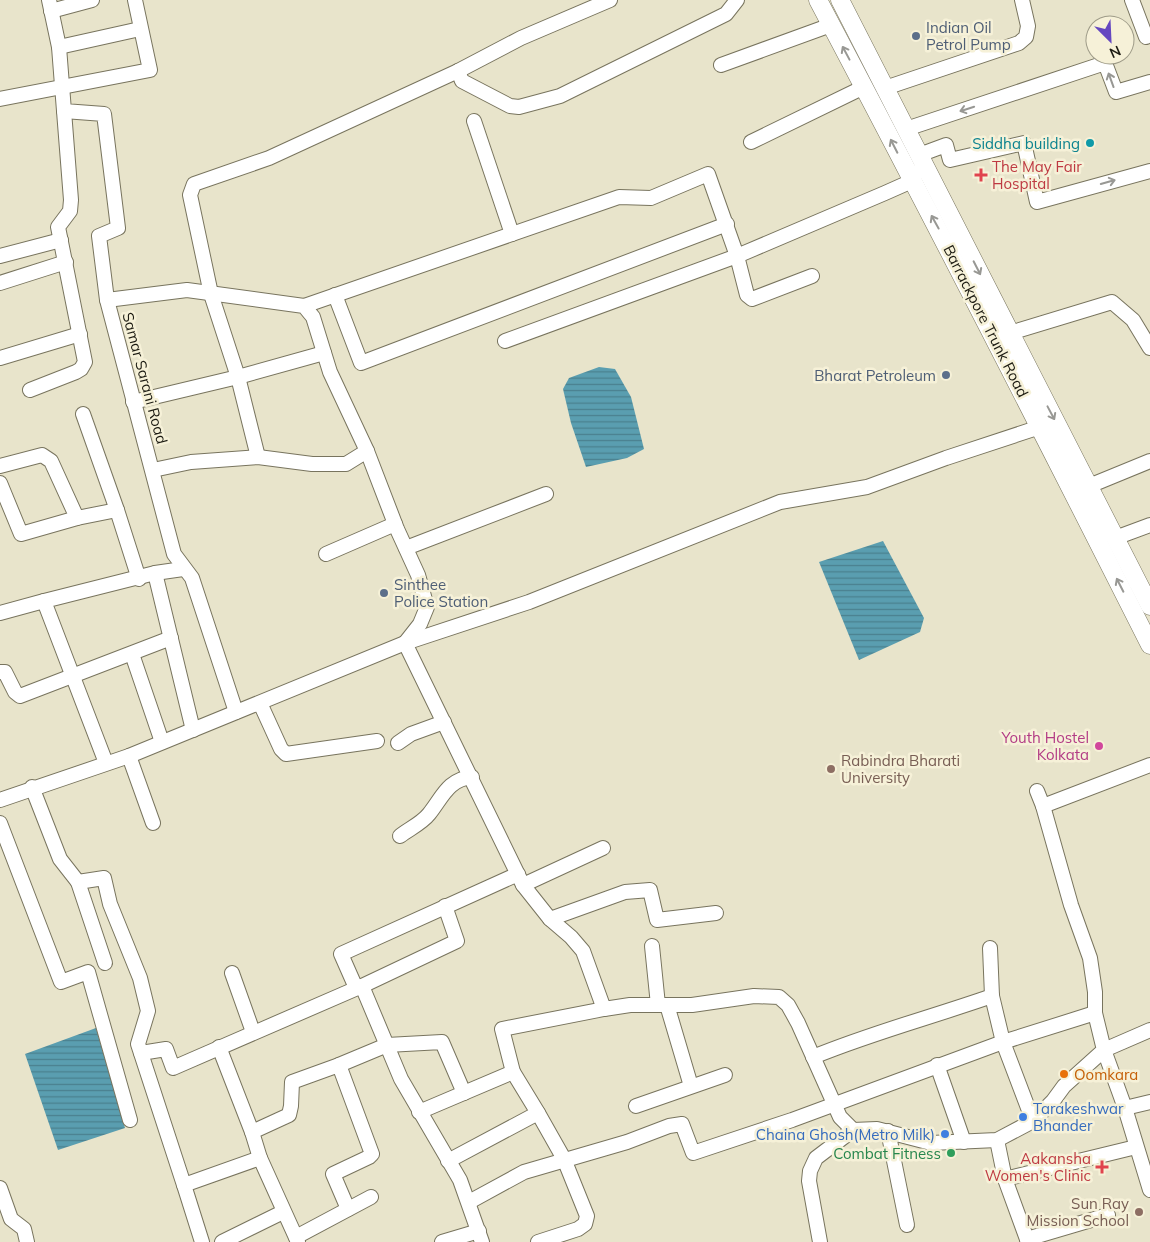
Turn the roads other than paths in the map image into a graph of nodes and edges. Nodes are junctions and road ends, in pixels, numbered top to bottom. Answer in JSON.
{"nodes":[{"id":1,"x":92,"y":0,"type":"edge"},
{"id":2,"x":135,"y":0,"type":"edge"},
{"id":3,"x":610,"y":0,"type":"edge"},
{"id":4,"x":737,"y":0,"type":"edge"},
{"id":5,"x":818,"y":0,"type":"edge"},
{"id":6,"x":840,"y":0,"type":"edge"},
{"id":7,"x":1022,"y":0,"type":"edge"},
{"id":8,"x":1132,"y":0,"type":"edge"},
{"id":9,"x":50,"y":6,"type":"edge"},
{"id":10,"x":831,"y":25,"type":"junction"},
{"id":11,"x":140,"y":29,"type":"junction"},
{"id":12,"x":1146,"y":36,"type":"dead end"},
{"id":13,"x":59,"y":47,"type":"junction"},
{"id":14,"x":720,"y":65,"type":"dead end"},
{"id":15,"x":458,"y":71,"type":"junction"},
{"id":16,"x":1150,"y":82,"type":"edge"},
{"id":17,"x":63,"y":86,"type":"junction"},
{"id":18,"x":864,"y":87,"type":"junction"},
{"id":19,"x":885,"y":88,"type":"junction"},
{"id":20,"x":0,"y":99,"type":"edge"},
{"id":21,"x":64,"y":112,"type":"junction"},
{"id":22,"x":474,"y":121,"type":"dead end"},
{"id":23,"x":906,"y":129,"type":"junction"},
{"id":24,"x":751,"y":142,"type":"dead end"},
{"id":25,"x":921,"y":159,"type":"junction"},
{"id":26,"x":1150,"y":171,"type":"edge"},
{"id":27,"x":912,"y":181,"type":"junction"},
{"id":28,"x":727,"y":224,"type":"junction"},
{"id":29,"x":512,"y":234,"type":"junction"},
{"id":30,"x":61,"y":240,"type":"junction"},
{"id":31,"x":0,"y":256,"type":"edge"},
{"id":32,"x":737,"y":256,"type":"junction"},
{"id":33,"x":66,"y":262,"type":"junction"},
{"id":34,"x":812,"y":276,"type":"dead end"},
{"id":35,"x":0,"y":283,"type":"edge"},
{"id":36,"x":211,"y":294,"type":"junction"},
{"id":37,"x":335,"y":295,"type":"junction"},
{"id":38,"x":107,"y":300,"type":"junction"},
{"id":39,"x":304,"y":306,"type":"junction"},
{"id":40,"x":1010,"y":333,"type":"junction"},
{"id":41,"x":80,"y":334,"type":"junction"},
{"id":42,"x":505,"y":341,"type":"dead end"},
{"id":43,"x":1150,"y":348,"type":"edge"},
{"id":44,"x":324,"y":354,"type":"junction"},
{"id":45,"x":0,"y":358,"type":"edge"},
{"id":46,"x":238,"y":377,"type":"junction"},
{"id":47,"x":30,"y":390,"type":"dead end"},
{"id":48,"x":133,"y":402,"type":"junction"},
{"id":49,"x":83,"y":414,"type":"dead end"},
{"id":50,"x":1040,"y":427,"type":"junction"},
{"id":51,"x":367,"y":451,"type":"junction"},
{"id":52,"x":258,"y":457,"type":"junction"},
{"id":53,"x":1150,"y":461,"type":"edge"},
{"id":54,"x":0,"y":466,"type":"edge"},
{"id":55,"x":153,"y":470,"type":"junction"},
{"id":56,"x":0,"y":483,"type":"edge"},
{"id":57,"x":1089,"y":486,"type":"junction"},
{"id":58,"x":546,"y":494,"type":"dead end"},
{"id":59,"x":117,"y":510,"type":"junction"},
{"id":60,"x":77,"y":518,"type":"junction"},
{"id":61,"x":395,"y":524,"type":"junction"},
{"id":62,"x":1150,"y":525,"type":"edge"},
{"id":63,"x":1116,"y":538,"type":"junction"},
{"id":64,"x":406,"y":548,"type":"junction"},
{"id":65,"x":326,"y":554,"type":"dead end"},
{"id":66,"x":183,"y":569,"type":"junction"},
{"id":67,"x":155,"y":573,"type":"junction"},
{"id":68,"x":139,"y":579,"type":"junction"},
{"id":69,"x":44,"y":601,"type":"junction"},
{"id":70,"x":1146,"y":607,"type":"edge"},
{"id":71,"x":0,"y":613,"type":"edge"},
{"id":72,"x":171,"y":638,"type":"junction"},
{"id":73,"x":405,"y":643,"type":"junction"},
{"id":74,"x":1150,"y":644,"type":"edge"},
{"id":75,"x":132,"y":654,"type":"junction"},
{"id":76,"x":0,"y":672,"type":"edge"},
{"id":77,"x":74,"y":677,"type":"junction"},
{"id":78,"x":260,"y":703,"type":"junction"},
{"id":79,"x":236,"y":712,"type":"junction"},
{"id":80,"x":444,"y":722,"type":"junction"},
{"id":81,"x":193,"y":730,"type":"junction"},
{"id":82,"x":377,"y":741,"type":"dead end"},
{"id":83,"x":162,"y":742,"type":"junction"},
{"id":84,"x":398,"y":743,"type":"dead end"},
{"id":85,"x":129,"y":756,"type":"junction"},
{"id":86,"x":106,"y":763,"type":"junction"},
{"id":87,"x":1150,"y":765,"type":"edge"},
{"id":88,"x":472,"y":777,"type":"junction"},
{"id":89,"x":32,"y":788,"type":"junction"},
{"id":90,"x":1036,"y":791,"type":"dead end"},
{"id":91,"x":0,"y":800,"type":"edge"},
{"id":92,"x":1043,"y":806,"type":"junction"},
{"id":93,"x":0,"y":823,"type":"edge"},
{"id":94,"x":153,"y":823,"type":"dead end"},
{"id":95,"x":400,"y":836,"type":"dead end"},
{"id":96,"x":603,"y":848,"type":"dead end"},
{"id":97,"x":520,"y":879,"type":"junction"},
{"id":98,"x":78,"y":882,"type":"junction"},
{"id":99,"x":445,"y":906,"type":"junction"},
{"id":100,"x":716,"y":913,"type":"dead end"},
{"id":101,"x":550,"y":919,"type":"junction"},
{"id":102,"x":652,"y":946,"type":"dead end"},
{"id":103,"x":990,"y":948,"type":"dead end"},
{"id":104,"x":105,"y":963,"type":"dead end"},
{"id":105,"x":232,"y":973,"type":"dead end"},
{"id":106,"x":359,"y":987,"type":"junction"},
{"id":107,"x":992,"y":996,"type":"junction"},
{"id":108,"x":663,"y":1005,"type":"junction"},
{"id":109,"x":604,"y":1009,"type":"junction"},
{"id":110,"x":1095,"y":1013,"type":"junction"},
{"id":111,"x":1150,"y":1030,"type":"edge"},
{"id":112,"x":253,"y":1032,"type":"junction"},
{"id":113,"x":1003,"y":1042,"type":"junction"},
{"id":114,"x":387,"y":1046,"type":"junction"},
{"id":115,"x":219,"y":1047,"type":"junction"},
{"id":116,"x":1104,"y":1050,"type":"junction"},
{"id":117,"x":141,"y":1053,"type":"junction"},
{"id":118,"x":813,"y":1057,"type":"junction"},
{"id":119,"x":339,"y":1065,"type":"junction"},
{"id":120,"x":937,"y":1065,"type":"junction"},
{"id":121,"x":514,"y":1072,"type":"junction"},
{"id":122,"x":725,"y":1075,"type":"dead end"},
{"id":123,"x":691,"y":1086,"type":"junction"},
{"id":124,"x":464,"y":1093,"type":"junction"},
{"id":125,"x":1150,"y":1102,"type":"edge"},
{"id":126,"x":833,"y":1104,"type":"junction"},
{"id":127,"x":636,"y":1106,"type":"dead end"},
{"id":128,"x":1125,"y":1108,"type":"junction"},
{"id":129,"x":419,"y":1112,"type":"junction"},
{"id":130,"x":538,"y":1113,"type":"junction"},
{"id":131,"x":130,"y":1120,"type":"dead end"},
{"id":132,"x":1033,"y":1121,"type":"junction"},
{"id":133,"x":853,"y":1130,"type":"junction"},
{"id":134,"x":888,"y":1131,"type":"junction"},
{"id":135,"x":252,"y":1132,"type":"junction"},
{"id":136,"x":997,"y":1140,"type":"junction"},
{"id":137,"x":964,"y":1142,"type":"junction"},
{"id":138,"x":1136,"y":1147,"type":"junction"},
{"id":139,"x":260,"y":1158,"type":"junction"},
{"id":140,"x":564,"y":1159,"type":"junction"},
{"id":141,"x":448,"y":1161,"type":"junction"},
{"id":142,"x":1005,"y":1179,"type":"junction"},
{"id":143,"x":184,"y":1186,"type":"junction"},
{"id":144,"x":0,"y":1188,"type":"edge"},
{"id":145,"x":1150,"y":1190,"type":"edge"},
{"id":146,"x":371,"y":1197,"type":"dead end"},
{"id":147,"x":469,"y":1202,"type":"junction"},
{"id":148,"x":348,"y":1209,"type":"junction"},
{"id":149,"x":283,"y":1212,"type":"junction"},
{"id":150,"x":1108,"y":1215,"type":"dead end"},
{"id":151,"x":907,"y":1225,"type":"dead end"},
{"id":152,"x":480,"y":1237,"type":"edge"},
{"id":153,"x":297,"y":1239,"type":"edge"},
{"id":154,"x":224,"y":1241,"type":"edge"},
{"id":155,"x":1028,"y":1241,"type":"edge"},
{"id":156,"x":27,"y":1242,"type":"edge"},
{"id":157,"x":202,"y":1242,"type":"edge"},
{"id":158,"x":442,"y":1242,"type":"edge"},
{"id":159,"x":538,"y":1242,"type":"edge"},
{"id":160,"x":820,"y":1242,"type":"edge"}],
"edges":[{"from":1,"to":9,"type":"street"},
{"from":2,"to":11,"type":"street"},
{"from":3,"to":15,"type":"street"},
{"from":4,"to":15,"type":"street"},
{"from":5,"to":10,"type":"main road","name":"Barrackpore Trunk Road"},
{"from":6,"to":19,"type":"main road","name":"Barrackpore Trunk Road"},
{"from":7,"to":19,"type":"street"},
{"from":8,"to":12,"type":"street"},
{"from":9,"to":13,"type":"street"},
{"from":10,"to":14,"type":"street"},
{"from":18,"to":10,"type":"main road","name":"Barrackpore Trunk Road","one_way":true},
{"from":11,"to":13,"type":"street"},
{"from":11,"to":17,"type":"street"},
{"from":13,"to":17,"type":"street"},
{"from":15,"to":36,"type":"street"},
{"from":16,"to":23,"type":"street","one_way":true},
{"from":17,"to":20,"type":"street"},
{"from":17,"to":21,"type":"street"},
{"from":18,"to":24,"type":"street"},
{"from":27,"to":18,"type":"main road","name":"Barrackpore Trunk Road","one_way":true},
{"from":19,"to":23,"type":"main road","name":"Barrackpore Trunk Road"},
{"from":21,"to":30,"type":"street"},
{"from":21,"to":38,"type":"street","name":"Samar Sarani Road"},
{"from":22,"to":29,"type":"street"},
{"from":23,"to":25,"type":"main road","name":"Barrackpore Trunk Road"},
{"from":25,"to":26,"type":"street","one_way":true},
{"from":25,"to":27,"type":"street"},
{"from":25,"to":40,"type":"main road","name":"Barrackpore Trunk Road","one_way":true},
{"from":27,"to":32,"type":"street"},
{"from":50,"to":27,"type":"main road","name":"Barrackpore Trunk Road","one_way":true},
{"from":28,"to":29,"type":"street"},
{"from":28,"to":32,"type":"street"},
{"from":28,"to":37,"type":"street"},
{"from":29,"to":37,"type":"street"},
{"from":30,"to":31,"type":"street"},
{"from":30,"to":33,"type":"street"},
{"from":32,"to":34,"type":"street"},
{"from":32,"to":42,"type":"street"},
{"from":33,"to":35,"type":"street"},
{"from":33,"to":41,"type":"street"},
{"from":36,"to":38,"type":"street"},
{"from":36,"to":39,"type":"street"},
{"from":36,"to":46,"type":"street"},
{"from":37,"to":39,"type":"street"},
{"from":38,"to":48,"type":"street","name":"Samar Sarani Road"},
{"from":39,"to":44,"type":"street"},
{"from":40,"to":43,"type":"street"},
{"from":40,"to":57,"type":"main road","name":"Barrackpore Trunk Road","one_way":true},
{"from":41,"to":45,"type":"street"},
{"from":41,"to":47,"type":"street"},
{"from":44,"to":46,"type":"street"},
{"from":44,"to":51,"type":"street"},
{"from":46,"to":48,"type":"street"},
{"from":46,"to":52,"type":"street"},
{"from":48,"to":55,"type":"street","name":"Samar Sarani Road"},
{"from":49,"to":59,"type":"street"},
{"from":70,"to":50,"type":"main road","name":"Barrackpore Trunk Road","one_way":true},
{"from":50,"to":73,"type":"street"},
{"from":51,"to":52,"type":"street"},
{"from":51,"to":61,"type":"street"},
{"from":52,"to":55,"type":"street"},
{"from":53,"to":57,"type":"street"},
{"from":54,"to":60,"type":"street"},
{"from":55,"to":66,"type":"street","name":"Samar Sarani Road"},
{"from":56,"to":60,"type":"street"},
{"from":57,"to":63,"type":"main road","name":"Barrackpore Trunk Road"},
{"from":58,"to":64,"type":"street"},
{"from":59,"to":60,"type":"street"},
{"from":59,"to":68,"type":"street"},
{"from":61,"to":64,"type":"street"},
{"from":61,"to":65,"type":"street"},
{"from":62,"to":63,"type":"street"},
{"from":63,"to":70,"type":"main road","name":"Barrackpore Trunk Road"},
{"from":64,"to":73,"type":"street"},
{"from":66,"to":67,"type":"street"},
{"from":66,"to":79,"type":"street","name":"Samar Sarani Road"},
{"from":67,"to":68,"type":"street"},
{"from":67,"to":72,"type":"street"},
{"from":68,"to":69,"type":"street"},
{"from":69,"to":71,"type":"street"},
{"from":69,"to":77,"type":"street"},
{"from":70,"to":74,"type":"main road","name":"Barrackpore Trunk Road"},
{"from":72,"to":75,"type":"street"},
{"from":72,"to":81,"type":"street"},
{"from":73,"to":78,"type":"street"},
{"from":73,"to":80,"type":"street"},
{"from":75,"to":77,"type":"street"},
{"from":75,"to":83,"type":"street"},
{"from":76,"to":77,"type":"street"},
{"from":77,"to":86,"type":"street"},
{"from":78,"to":79,"type":"street"},
{"from":78,"to":82,"type":"street"},
{"from":79,"to":81,"type":"street"},
{"from":80,"to":84,"type":"street"},
{"from":80,"to":88,"type":"street"},
{"from":81,"to":83,"type":"street"},
{"from":83,"to":85,"type":"street"},
{"from":85,"to":86,"type":"street"},
{"from":85,"to":94,"type":"street"},
{"from":86,"to":89,"type":"street"},
{"from":87,"to":92,"type":"street"},
{"from":88,"to":95,"type":"street"},
{"from":88,"to":97,"type":"street"},
{"from":89,"to":91,"type":"street"},
{"from":89,"to":98,"type":"street"},
{"from":90,"to":92,"type":"street"},
{"from":92,"to":110,"type":"street"},
{"from":93,"to":131,"type":"street"},
{"from":96,"to":97,"type":"street"},
{"from":97,"to":99,"type":"street"},
{"from":97,"to":101,"type":"street"},
{"from":98,"to":104,"type":"street"},
{"from":98,"to":117,"type":"street"},
{"from":99,"to":106,"type":"street"},
{"from":99,"to":106,"type":"street"},
{"from":100,"to":101,"type":"street"},
{"from":101,"to":109,"type":"street"},
{"from":102,"to":108,"type":"street"},
{"from":103,"to":107,"type":"street"},
{"from":105,"to":112,"type":"street"},
{"from":106,"to":112,"type":"street"},
{"from":106,"to":114,"type":"street"},
{"from":107,"to":113,"type":"street"},
{"from":107,"to":118,"type":"street"},
{"from":108,"to":109,"type":"street"},
{"from":108,"to":118,"type":"street"},
{"from":108,"to":123,"type":"street"},
{"from":109,"to":121,"type":"street"},
{"from":110,"to":113,"type":"street"},
{"from":110,"to":116,"type":"street"},
{"from":111,"to":116,"type":"street"},
{"from":112,"to":115,"type":"street"},
{"from":113,"to":120,"type":"street"},
{"from":113,"to":132,"type":"street"},
{"from":114,"to":119,"type":"street"},
{"from":114,"to":124,"type":"street"},
{"from":114,"to":129,"type":"street"},
{"from":115,"to":117,"type":"street"},
{"from":115,"to":135,"type":"street"},
{"from":116,"to":128,"type":"street"},
{"from":116,"to":132,"type":"street"},
{"from":117,"to":143,"type":"street"},
{"from":118,"to":126,"type":"street"},
{"from":119,"to":135,"type":"street"},
{"from":119,"to":148,"type":"street"},
{"from":120,"to":126,"type":"street"},
{"from":120,"to":137,"type":"street"},
{"from":121,"to":124,"type":"street"},
{"from":121,"to":130,"type":"street"},
{"from":122,"to":123,"type":"street"},
{"from":123,"to":127,"type":"street"},
{"from":124,"to":129,"type":"street"},
{"from":125,"to":128,"type":"street"},
{"from":126,"to":133,"type":"street"},
{"from":126,"to":140,"type":"street"},
{"from":128,"to":138,"type":"street"},
{"from":129,"to":141,"type":"street"},
{"from":130,"to":140,"type":"street"},
{"from":130,"to":141,"type":"street"},
{"from":132,"to":136,"type":"street"},
{"from":133,"to":134,"type":"street"},
{"from":133,"to":160,"type":"street"},
{"from":134,"to":137,"type":"street"},
{"from":134,"to":151,"type":"street"},
{"from":135,"to":139,"type":"street"},
{"from":136,"to":137,"type":"street"},
{"from":136,"to":142,"type":"street"},
{"from":138,"to":142,"type":"street"},
{"from":138,"to":145,"type":"street"},
{"from":139,"to":143,"type":"street"},
{"from":139,"to":149,"type":"street"},
{"from":140,"to":147,"type":"street"},
{"from":140,"to":159,"type":"street"},
{"from":141,"to":147,"type":"street"},
{"from":142,"to":155,"type":"street"},
{"from":143,"to":157,"type":"street"},
{"from":144,"to":156,"type":"street"},
{"from":146,"to":148,"type":"street"},
{"from":147,"to":152,"type":"street"},
{"from":148,"to":153,"type":"street"},
{"from":149,"to":153,"type":"street"},
{"from":149,"to":154,"type":"street"},
{"from":150,"to":155,"type":"street"},
{"from":152,"to":158,"type":"street"}]}
